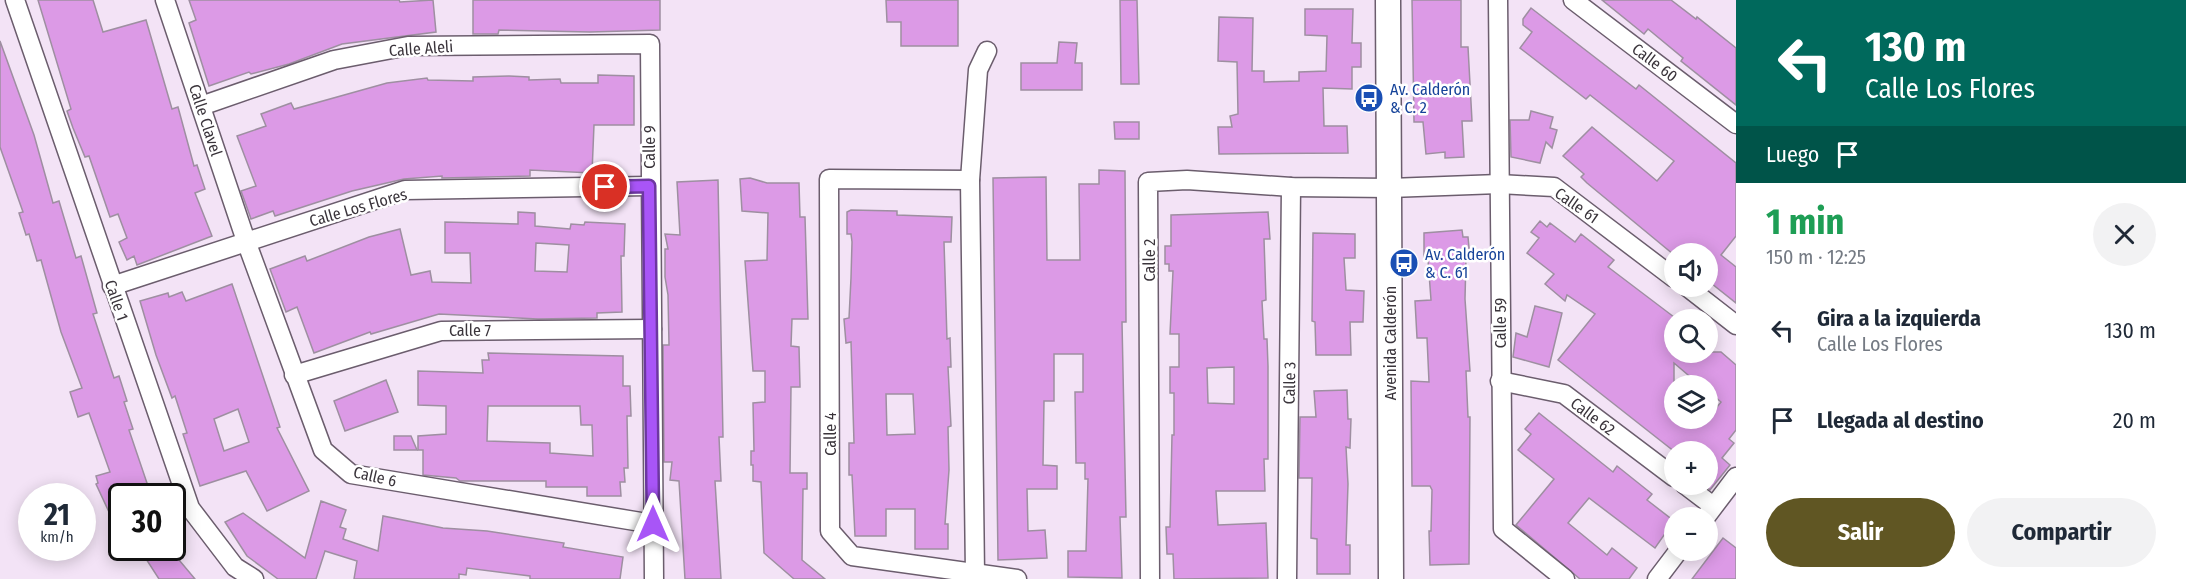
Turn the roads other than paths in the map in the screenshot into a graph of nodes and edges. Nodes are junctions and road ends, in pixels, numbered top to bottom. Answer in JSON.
{"nodes":[{"id":1,"x":15,"y":0,"type":"edge"},
{"id":2,"x":165,"y":0,"type":"edge"},
{"id":3,"x":1388,"y":0,"type":"edge"},
{"id":4,"x":1498,"y":0,"type":"edge"},
{"id":5,"x":1573,"y":0,"type":"edge"},
{"id":6,"x":650,"y":44,"type":"joint"},
{"id":7,"x":987,"y":51,"type":"dead end"},
{"id":8,"x":201,"y":106,"type":"junction"},
{"id":9,"x":1736,"y":124,"type":"edge"},
{"id":10,"x":970,"y":180,"type":"junction"},
{"id":11,"x":1499,"y":184,"type":"junction"},
{"id":12,"x":649,"y":186,"type":"junction"},
{"id":13,"x":1291,"y":187,"type":"junction"},
{"id":14,"x":1390,"y":188,"type":"junction"},
{"id":15,"x":246,"y":241,"type":"junction"},
{"id":16,"x":1664,"y":270,"type":"edge"},
{"id":17,"x":112,"y":286,"type":"junction"},
{"id":18,"x":1700,"y":297,"type":"edge"},
{"id":19,"x":1736,"y":325,"type":"edge"},
{"id":20,"x":652,"y":329,"type":"junction"},
{"id":21,"x":294,"y":375,"type":"junction"},
{"id":22,"x":1500,"y":381,"type":"junction"},
{"id":23,"x":1664,"y":469,"type":"edge"},
{"id":24,"x":1736,"y":477,"type":"edge"},
{"id":25,"x":1694,"y":495,"type":"edge"},
{"id":26,"x":1705,"y":507,"type":"edge"},
{"id":27,"x":1713,"y":507,"type":"edge"},
{"id":28,"x":653,"y":524,"type":"junction"},
{"id":29,"x":1671,"y":561,"type":"edge"},
{"id":30,"x":975,"y":574,"type":"junction"},
{"id":31,"x":254,"y":579,"type":"edge"},
{"id":32,"x":654,"y":579,"type":"edge"},
{"id":33,"x":1017,"y":579,"type":"edge"},
{"id":34,"x":1150,"y":579,"type":"edge"},
{"id":35,"x":1287,"y":579,"type":"edge"},
{"id":36,"x":1391,"y":579,"type":"edge"},
{"id":37,"x":1565,"y":579,"type":"edge"},
{"id":38,"x":1657,"y":579,"type":"edge"}],
"edges":[{"from":1,"to":17,"type":"street","name":"Calle 1"},
{"from":2,"to":8,"type":"street","name":"Calle Clavel"},
{"from":3,"to":14,"type":"street","name":"Avenida Calderón"},
{"from":4,"to":11,"type":"street","name":"Calle 59"},
{"from":5,"to":9,"type":"street","name":"Calle 60"},
{"from":6,"to":8,"type":"street","name":"Calle Aleli"},
{"from":6,"to":12,"type":"street","name":"Calle 9"},
{"from":7,"to":10,"type":"street"},
{"from":8,"to":15,"type":"street","name":"Calle Clavel"},
{"from":10,"to":30,"type":"street"},
{"from":10,"to":30,"type":"street","name":"Calle 4"},
{"from":11,"to":14,"type":"street","name":"Calle 61"},
{"from":11,"to":16,"type":"street","name":"Calle 61"},
{"from":11,"to":22,"type":"street","name":"Calle 59"},
{"from":12,"to":15,"type":"street","name":"Calle Los Flores"},
{"from":12,"to":20,"type":"street","name":"Calle 9"},
{"from":13,"to":14,"type":"street","name":"Calle 2"},
{"from":13,"to":34,"type":"street","name":"Calle 2"},
{"from":13,"to":35,"type":"street","name":"Calle 3"},
{"from":14,"to":36,"type":"street","name":"Avenida Calderón"},
{"from":15,"to":17,"type":"street","name":"Calle Los Flores"},
{"from":15,"to":21,"type":"street","name":"Calle 6"},
{"from":17,"to":31,"type":"street","name":"Calle 1"},
{"from":18,"to":19,"type":"street"},
{"from":20,"to":21,"type":"street","name":"Calle 7"},
{"from":20,"to":28,"type":"street","name":"Calle 9"},
{"from":21,"to":28,"type":"street","name":"Calle 6"},
{"from":22,"to":23,"type":"street","name":"Calle 62"},
{"from":22,"to":37,"type":"street","name":"Calle 59"},
{"from":24,"to":27,"type":"street"},
{"from":25,"to":26,"type":"street"},
{"from":28,"to":32,"type":"street","name":"Calle 9"},
{"from":29,"to":38,"type":"street"},
{"from":30,"to":33,"type":"street","name":"Calle 4"}]}
